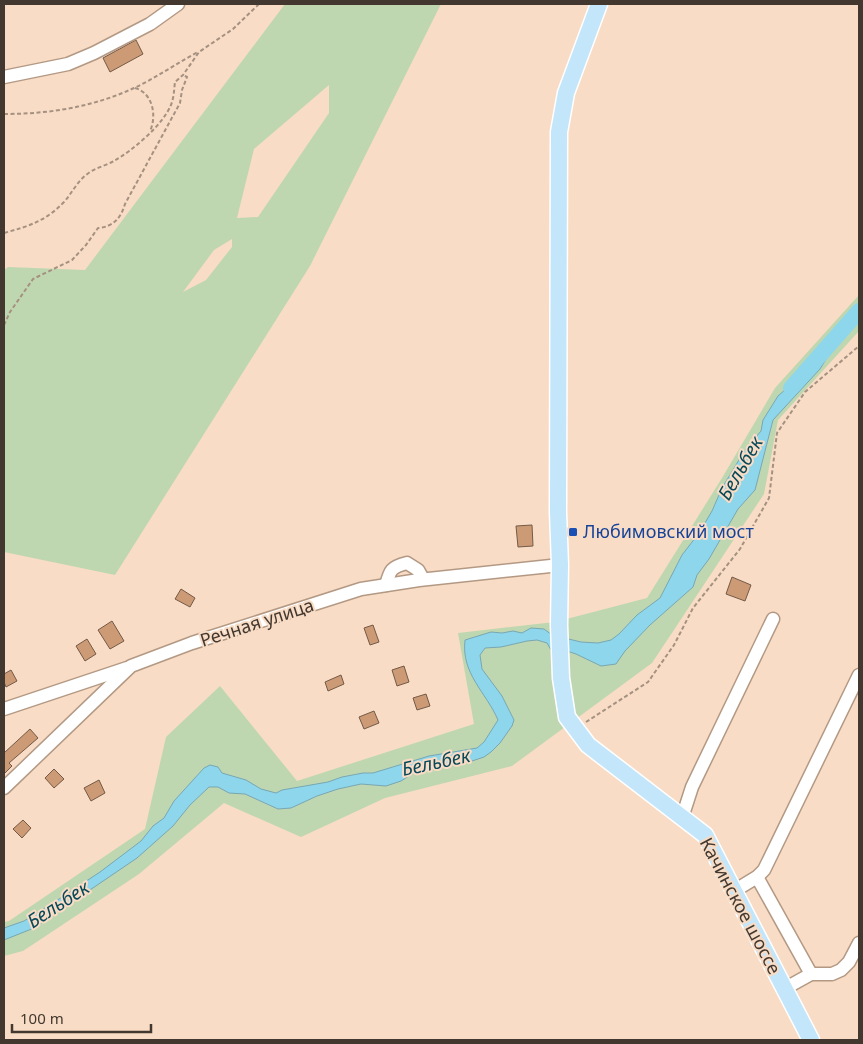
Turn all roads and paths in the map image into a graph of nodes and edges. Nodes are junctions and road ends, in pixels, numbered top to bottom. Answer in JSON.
{"nodes":[{"id":1,"x":178,"y":4,"type":"edge"},
{"id":2,"x":259,"y":4,"type":"edge"},
{"id":3,"x":599,"y":4,"type":"edge"},
{"id":4,"x":199,"y":52,"type":"junction"},
{"id":5,"x":183,"y":75,"type":"junction"},
{"id":6,"x":4,"y":77,"type":"edge"},
{"id":7,"x":135,"y":88,"type":"junction"},
{"id":8,"x":4,"y":114,"type":"edge"},
{"id":9,"x":149,"y":133,"type":"junction"},
{"id":10,"x":4,"y":233,"type":"edge"},
{"id":11,"x":4,"y":325,"type":"edge"},
{"id":12,"x":859,"y":346,"type":"edge"},
{"id":13,"x":560,"y":565,"type":"junction"},
{"id":14,"x":423,"y":579,"type":"junction"},
{"id":15,"x":386,"y":585,"type":"junction"},
{"id":16,"x":772,"y":619,"type":"dead end"},
{"id":17,"x":131,"y":666,"type":"junction"},
{"id":18,"x":859,"y":675,"type":"edge"},
{"id":19,"x":4,"y":709,"type":"edge"},
{"id":20,"x":576,"y":729,"type":"junction"},
{"id":21,"x":4,"y":788,"type":"edge"},
{"id":22,"x":682,"y":818,"type":"junction"},
{"id":23,"x":757,"y":878,"type":"junction"},
{"id":24,"x":734,"y":891,"type":"junction"},
{"id":25,"x":859,"y":943,"type":"edge"},
{"id":26,"x":811,"y":974,"type":"junction"},
{"id":27,"x":784,"y":989,"type":"junction"},
{"id":28,"x":811,"y":1040,"type":"edge"}],
"edges":[{"from":1,"to":6,"type":"street"},
{"from":2,"to":4,"type":"path"},
{"from":3,"to":13,"type":"main road","name":"Качинское шоссе"},
{"from":4,"to":5,"type":"path"},
{"from":4,"to":7,"type":"path"},
{"from":5,"to":9,"type":"path"},
{"from":5,"to":11,"type":"path"},
{"from":7,"to":8,"type":"path"},
{"from":7,"to":9,"type":"path"},
{"from":9,"to":10,"type":"path"},
{"from":12,"to":20,"type":"path"},
{"from":13,"to":14,"type":"street","name":"Речная улица"},
{"from":13,"to":20,"type":"main road","name":"Качинское шоссе"},
{"from":14,"to":15,"type":"street","name":"Речная улица"},
{"from":14,"to":15,"type":"street"},
{"from":15,"to":17,"type":"street","name":"Речная улица"},
{"from":16,"to":22,"type":"street"},
{"from":17,"to":19,"type":"street"},
{"from":17,"to":21,"type":"street","name":"Речная улица"},
{"from":18,"to":23,"type":"street"},
{"from":20,"to":22,"type":"main road","name":"Качинское шоссе"},
{"from":22,"to":24,"type":"main road","name":"Качинское шоссе"},
{"from":23,"to":24,"type":"street"},
{"from":23,"to":26,"type":"street"},
{"from":24,"to":27,"type":"main road","name":"Качинское шоссе"},
{"from":25,"to":26,"type":"street"},
{"from":26,"to":27,"type":"street"},
{"from":27,"to":28,"type":"main road","name":"Качинское шоссе"}]}
